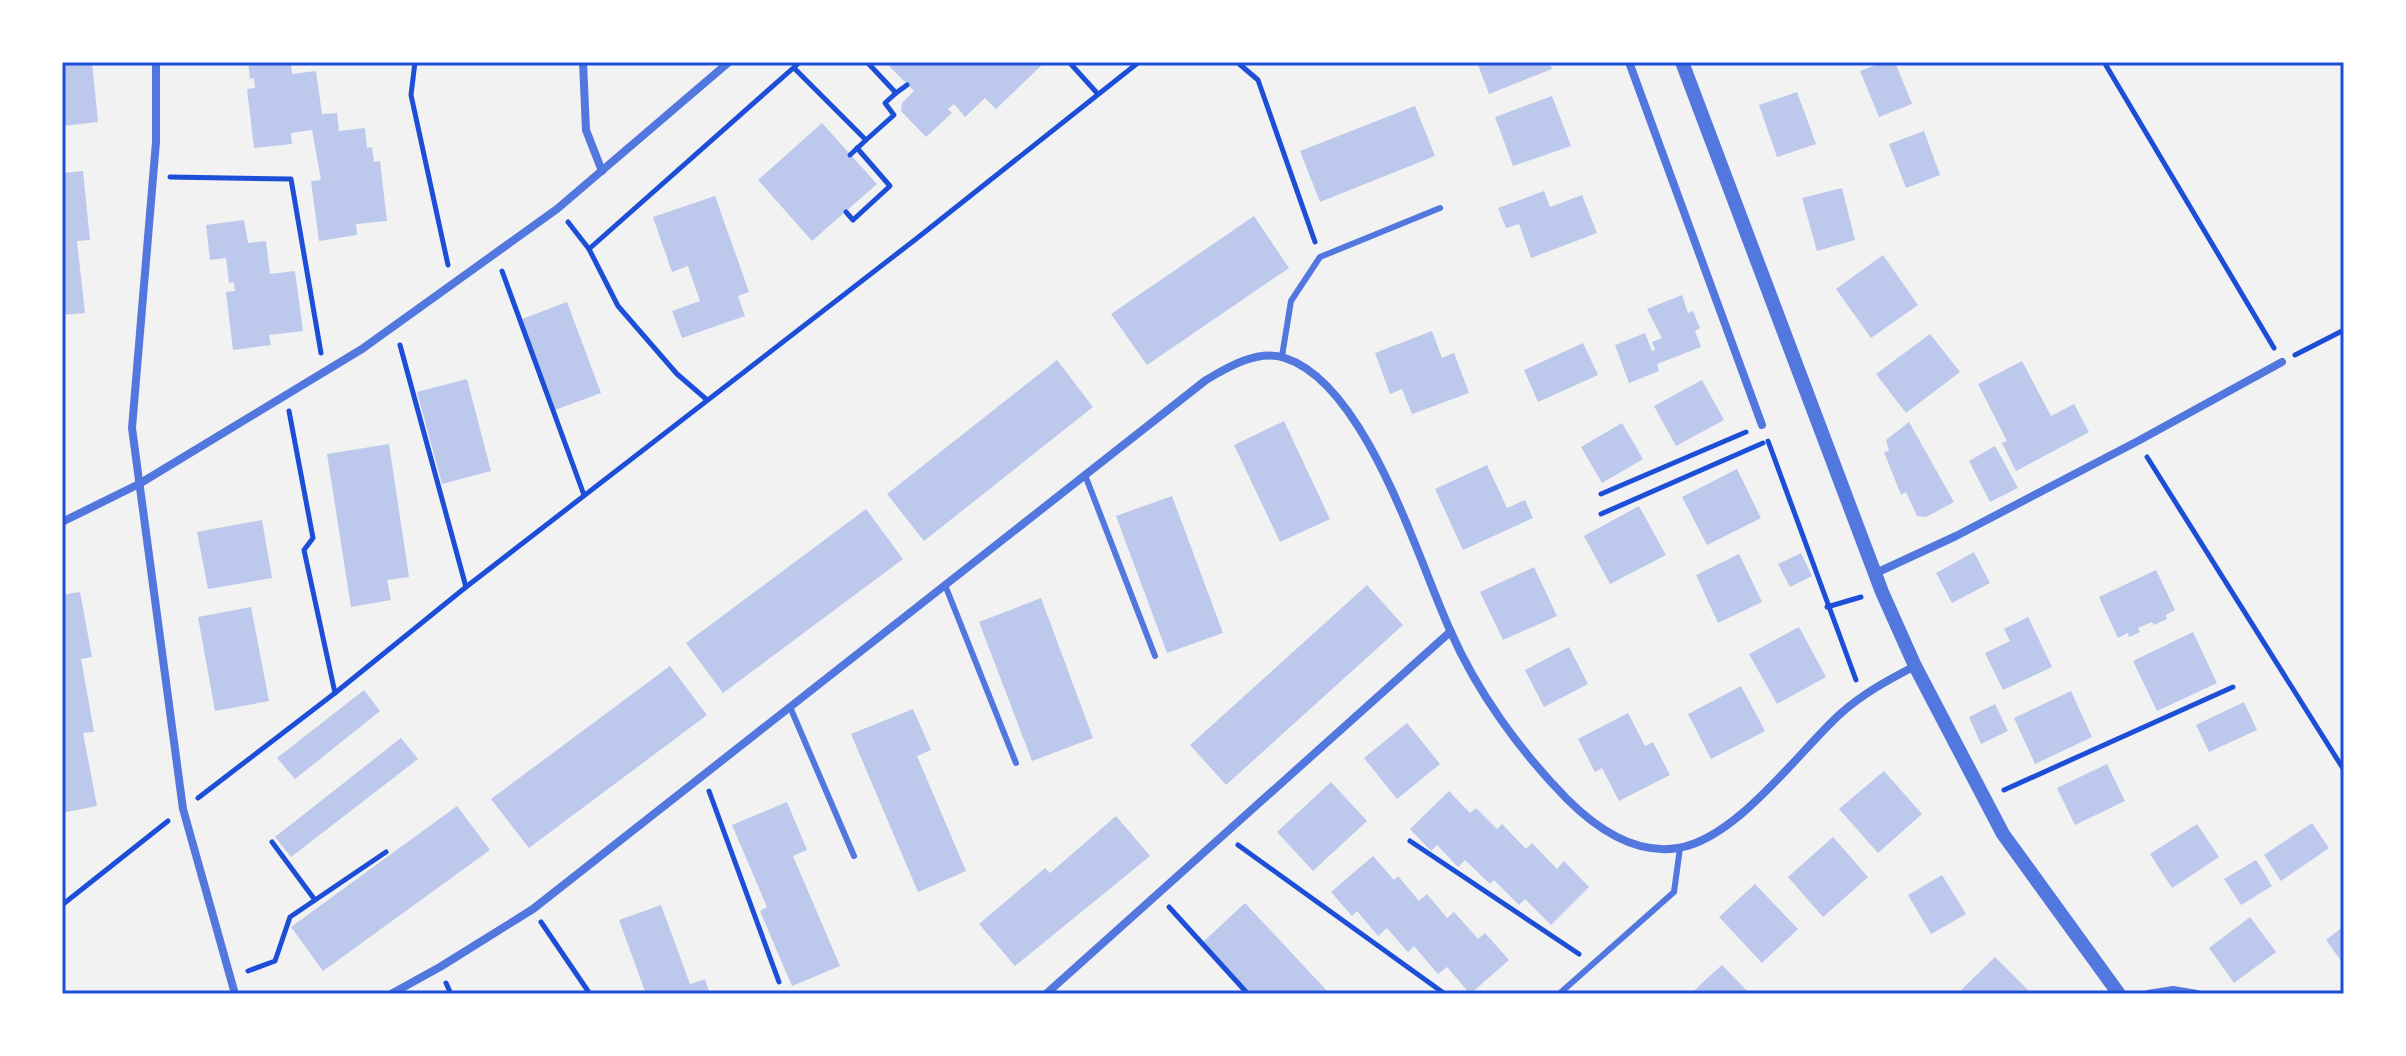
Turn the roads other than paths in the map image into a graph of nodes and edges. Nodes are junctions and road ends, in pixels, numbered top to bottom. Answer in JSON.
{"nodes":[{"id":1,"x":156,"y":62,"type":"edge"},
{"id":2,"x":583,"y":62,"type":"edge"},
{"id":3,"x":729,"y":62,"type":"edge"},
{"id":4,"x":1629,"y":62,"type":"edge"},
{"id":5,"x":1682,"y":62,"type":"edge"},
{"id":6,"x":602,"y":171,"type":"junction"},
{"id":7,"x":1440,"y":208,"type":"dead end"},
{"id":8,"x":1282,"y":356,"type":"junction"},
{"id":9,"x":2282,"y":362,"type":"road end"},
{"id":10,"x":1762,"y":425,"type":"road end"},
{"id":11,"x":1085,"y":475,"type":"junction"},
{"id":12,"x":139,"y":484,"type":"junction"},
{"id":13,"x":62,"y":522,"type":"edge"},
{"id":14,"x":1876,"y":573,"type":"junction"},
{"id":15,"x":945,"y":585,"type":"junction"},
{"id":16,"x":1450,"y":632,"type":"junction"},
{"id":17,"x":1155,"y":656,"type":"dead end"},
{"id":18,"x":1915,"y":666,"type":"junction"},
{"id":19,"x":790,"y":707,"type":"junction"},
{"id":20,"x":1016,"y":763,"type":"dead end"},
{"id":21,"x":1680,"y":848,"type":"junction"},
{"id":22,"x":854,"y":856,"type":"dead end"},
{"id":23,"x":235,"y":994,"type":"edge"},
{"id":24,"x":391,"y":994,"type":"edge"},
{"id":25,"x":1046,"y":994,"type":"edge"},
{"id":26,"x":1559,"y":994,"type":"edge"},
{"id":27,"x":2119,"y":994,"type":"edge"},
{"id":28,"x":2148,"y":994,"type":"edge"},
{"id":29,"x":2197,"y":994,"type":"edge"}],
"edges":[{"from":1,"to":12,"type":"street"},
{"from":2,"to":6,"type":"street"},
{"from":3,"to":6,"type":"street"},
{"from":4,"to":10,"type":"street"},
{"from":5,"to":14,"type":"street"},
{"from":6,"to":12,"type":"street"},
{"from":7,"to":8,"type":"lane"},
{"from":8,"to":11,"type":"street"},
{"from":8,"to":16,"type":"street"},
{"from":9,"to":14,"type":"street"},
{"from":11,"to":15,"type":"street"},
{"from":11,"to":17,"type":"lane"},
{"from":12,"to":13,"type":"street"},
{"from":12,"to":23,"type":"street"},
{"from":14,"to":18,"type":"street"},
{"from":15,"to":19,"type":"street"},
{"from":15,"to":20,"type":"lane"},
{"from":16,"to":21,"type":"street"},
{"from":16,"to":25,"type":"street"},
{"from":18,"to":21,"type":"street"},
{"from":18,"to":27,"type":"street"},
{"from":19,"to":22,"type":"lane"},
{"from":19,"to":24,"type":"street"},
{"from":21,"to":26,"type":"lane"},
{"from":28,"to":29,"type":"street"}]}
